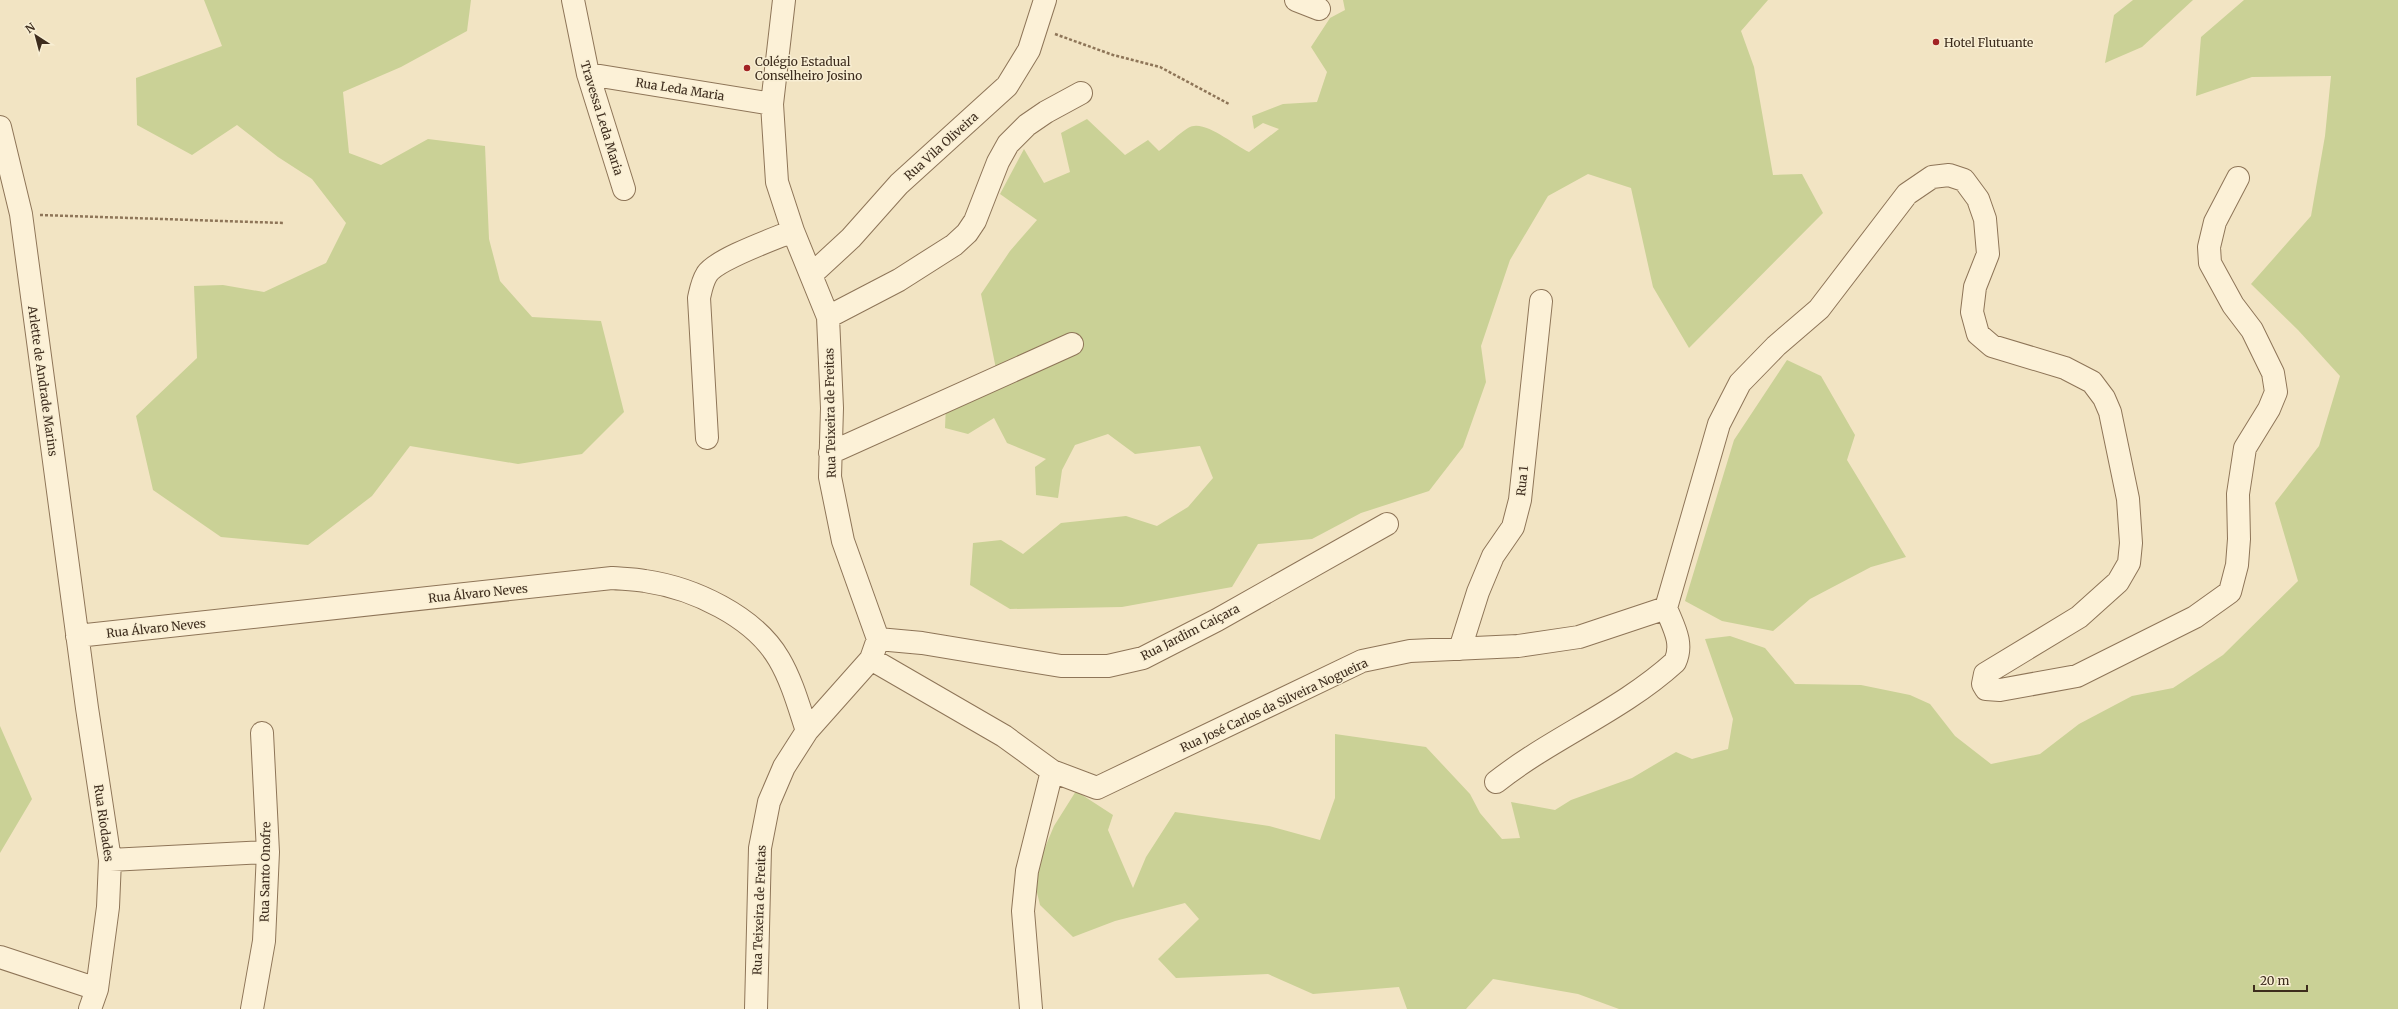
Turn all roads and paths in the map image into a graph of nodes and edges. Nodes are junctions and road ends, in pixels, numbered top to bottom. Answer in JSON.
{"nodes":[{"id":1,"x":573,"y":0,"type":"edge"},
{"id":2,"x":784,"y":0,"type":"edge"},
{"id":3,"x":1045,"y":0,"type":"edge"},
{"id":4,"x":1296,"y":0,"type":"edge"},
{"id":5,"x":1319,"y":9,"type":"dead end"},
{"id":6,"x":1037,"y":29,"type":"junction"},
{"id":7,"x":588,"y":74,"type":"junction"},
{"id":8,"x":1081,"y":93,"type":"dead end"},
{"id":9,"x":772,"y":104,"type":"junction"},
{"id":10,"x":1229,"y":104,"type":"dead end"},
{"id":11,"x":0,"y":127,"type":"edge"},
{"id":12,"x":2238,"y":178,"type":"dead end"},
{"id":13,"x":624,"y":189,"type":"dead end"},
{"id":14,"x":21,"y":214,"type":"junction"},
{"id":15,"x":284,"y":222,"type":"dead end"},
{"id":16,"x":793,"y":231,"type":"junction"},
{"id":17,"x":811,"y":275,"type":"junction"},
{"id":18,"x":1541,"y":301,"type":"dead end"},
{"id":19,"x":828,"y":317,"type":"junction"},
{"id":20,"x":1072,"y":344,"type":"dead end"},
{"id":21,"x":707,"y":438,"type":"dead end"},
{"id":22,"x":830,"y":453,"type":"junction"},
{"id":23,"x":1387,"y":524,"type":"dead end"},
{"id":24,"x":1666,"y":608,"type":"junction"},
{"id":25,"x":77,"y":636,"type":"junction"},
{"id":26,"x":878,"y":639,"type":"junction"},
{"id":27,"x":1460,"y":649,"type":"junction"},
{"id":28,"x":871,"y":659,"type":"junction"},
{"id":29,"x":807,"y":731,"type":"junction"},
{"id":30,"x":262,"y":733,"type":"dead end"},
{"id":31,"x":1052,"y":771,"type":"junction"},
{"id":32,"x":1496,"y":782,"type":"dead end"},
{"id":33,"x":268,"y":852,"type":"junction"},
{"id":34,"x":110,"y":860,"type":"junction"},
{"id":35,"x":0,"y":957,"type":"edge"},
{"id":36,"x":97,"y":989,"type":"junction"},
{"id":37,"x":90,"y":1009,"type":"edge"},
{"id":38,"x":252,"y":1009,"type":"edge"},
{"id":39,"x":756,"y":1009,"type":"edge"},
{"id":40,"x":1030,"y":1009,"type":"edge"}],
"edges":[{"from":1,"to":7,"type":"street","name":"Travessa Leda Maria"},
{"from":2,"to":9,"type":"street","name":"Rua Teixeira de Freitas"},
{"from":3,"to":6,"type":"street","name":"Rua Vila Oliveira"},
{"from":4,"to":5,"type":"street"},
{"from":6,"to":10,"type":"path"},
{"from":6,"to":17,"type":"street","name":"Rua Vila Oliveira"},
{"from":7,"to":9,"type":"street","name":"Rua Leda Maria"},
{"from":7,"to":13,"type":"street","name":"Travessa Leda Maria"},
{"from":8,"to":19,"type":"street"},
{"from":9,"to":16,"type":"street","name":"Rua Teixeira de Freitas"},
{"from":11,"to":14,"type":"street","name":"Arlette de Andrade Marins"},
{"from":12,"to":24,"type":"street"},
{"from":14,"to":15,"type":"path"},
{"from":14,"to":25,"type":"street","name":"Arlette de Andrade Marins"},
{"from":16,"to":17,"type":"street","name":"Rua Teixeira de Freitas"},
{"from":16,"to":21,"type":"street"},
{"from":17,"to":19,"type":"street","name":"Rua Teixeira de Freitas"},
{"from":18,"to":27,"type":"street","name":"Rua 1"},
{"from":19,"to":22,"type":"street","name":"Rua Teixeira de Freitas"},
{"from":20,"to":22,"type":"street"},
{"from":22,"to":26,"type":"street","name":"Rua Teixeira de Freitas"},
{"from":23,"to":26,"type":"street","name":"Rua Jardim Caiçara"},
{"from":24,"to":27,"type":"street","name":"Rua José Carlos da Silveira Nogueira"},
{"from":24,"to":32,"type":"street"},
{"from":25,"to":29,"type":"street","name":"Rua Álvaro Neves"},
{"from":25,"to":34,"type":"street","name":"Rua Riodades"},
{"from":26,"to":28,"type":"street","name":"Rua Teixeira de Freitas"},
{"from":27,"to":31,"type":"street","name":"Rua José Carlos da Silveira Nogueira"},
{"from":28,"to":29,"type":"street","name":"Rua Teixeira de Freitas"},
{"from":28,"to":31,"type":"street","name":"Rua José Carlos da Silveira Nogueira"},
{"from":29,"to":39,"type":"street","name":"Rua Teixeira de Freitas"},
{"from":30,"to":33,"type":"street","name":"Rua Santo Onofre"},
{"from":31,"to":40,"type":"street"},
{"from":33,"to":34,"type":"street"},
{"from":33,"to":38,"type":"street","name":"Rua Santo Onofre"},
{"from":34,"to":36,"type":"street","name":"Rua Riodades"},
{"from":35,"to":36,"type":"street"},
{"from":36,"to":37,"type":"street","name":"Rua Riodades"}]}
